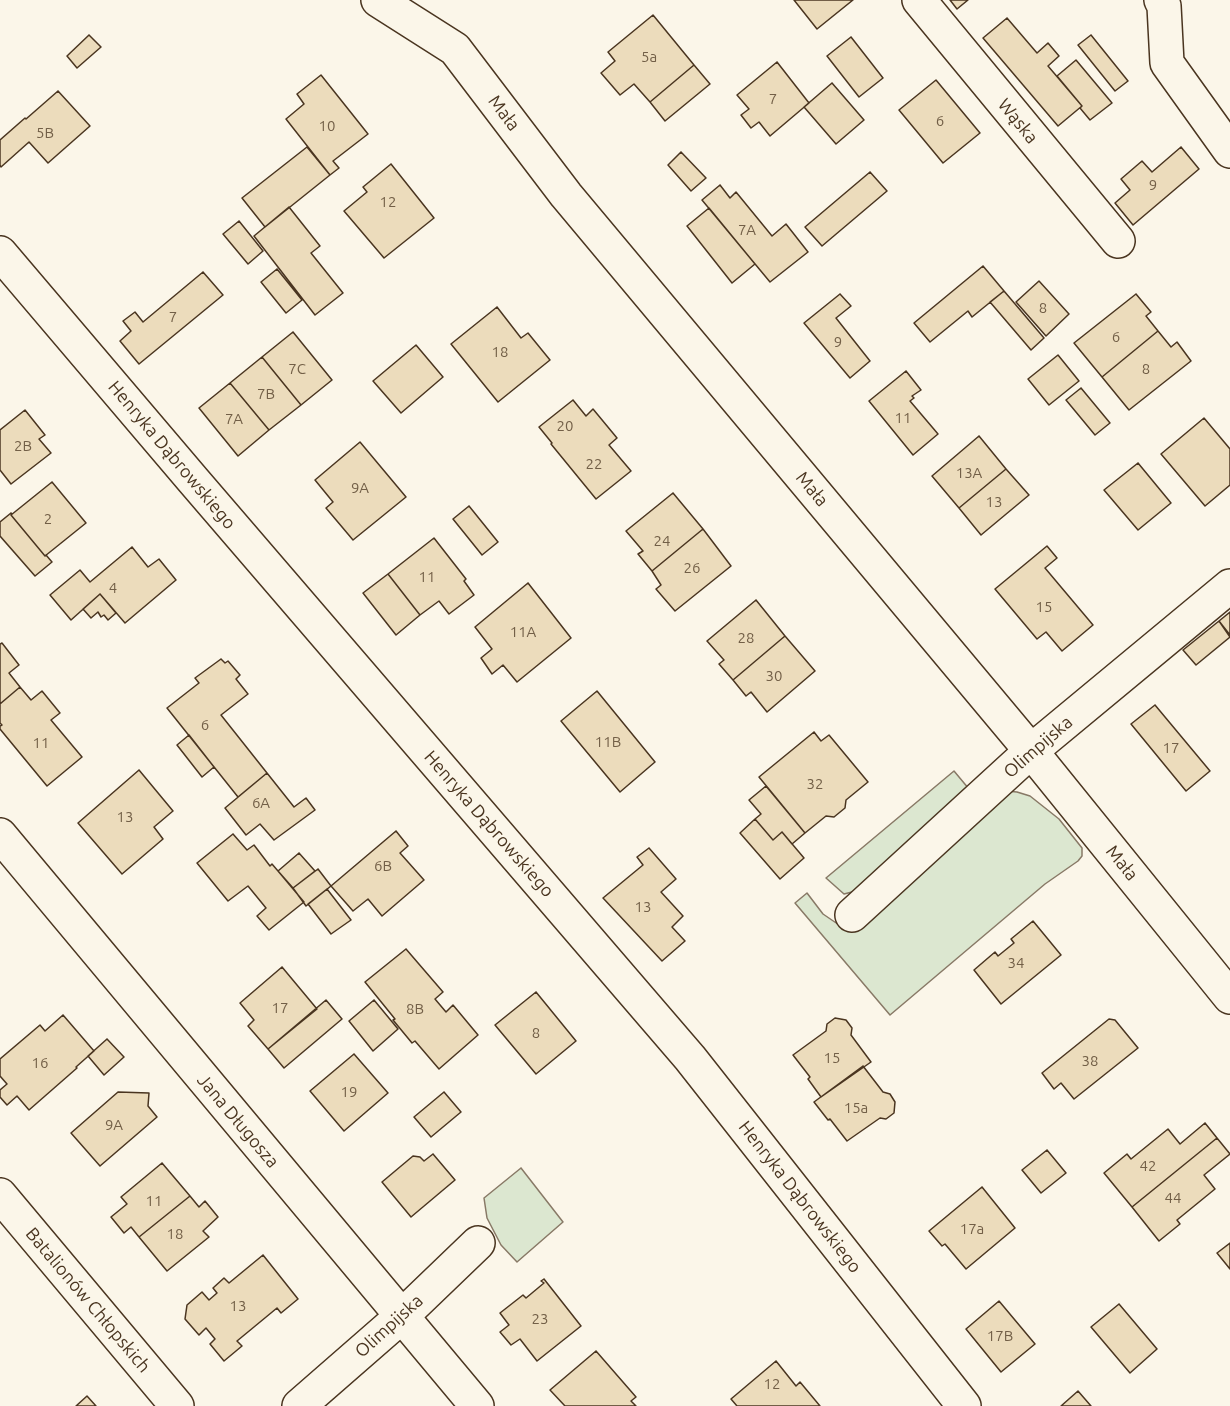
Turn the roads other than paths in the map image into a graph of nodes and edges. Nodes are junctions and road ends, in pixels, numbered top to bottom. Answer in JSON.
{"nodes":[{"id":1,"x":378,"y":0,"type":"edge"},
{"id":2,"x":919,"y":0,"type":"edge"},
{"id":3,"x":1165,"y":2,"type":"edge"},
{"id":4,"x":1230,"y":151,"type":"edge"},
{"id":5,"x":1118,"y":241,"type":"dead end"},
{"id":6,"x":0,"y":253,"type":"edge"},
{"id":7,"x":1230,"y":586,"type":"edge"},
{"id":8,"x":1031,"y":752,"type":"junction"},
{"id":9,"x":0,"y":835,"type":"edge"},
{"id":10,"x":852,"y":915,"type":"dead end"},
{"id":11,"x":1230,"y":997,"type":"edge"},
{"id":12,"x":0,"y":1195,"type":"edge"},
{"id":13,"x":478,"y":1243,"type":"dead end"},
{"id":14,"x":401,"y":1317,"type":"junction"},
{"id":15,"x":177,"y":1406,"type":"edge"},
{"id":16,"x":299,"y":1406,"type":"edge"},
{"id":17,"x":477,"y":1406,"type":"edge"},
{"id":18,"x":964,"y":1406,"type":"edge"}],
"edges":[{"from":1,"to":8,"type":"street","name":"Mała"},
{"from":2,"to":5,"type":"street","name":"Wąska"},
{"from":3,"to":4,"type":"street"},
{"from":6,"to":18,"type":"street","name":"Henryka Dąbrowskiego"},
{"from":7,"to":8,"type":"street","name":"Olimpijska"},
{"from":8,"to":10,"type":"street","name":"Olimpijska"},
{"from":8,"to":11,"type":"street","name":"Mała"},
{"from":9,"to":14,"type":"street","name":"Jana Długosza"},
{"from":12,"to":15,"type":"street","name":"Batalionów Chłopskich"},
{"from":13,"to":14,"type":"street","name":"Olimpijska"},
{"from":14,"to":16,"type":"street","name":"Olimpijska"},
{"from":14,"to":17,"type":"street","name":"Jana Długosza"}]}
